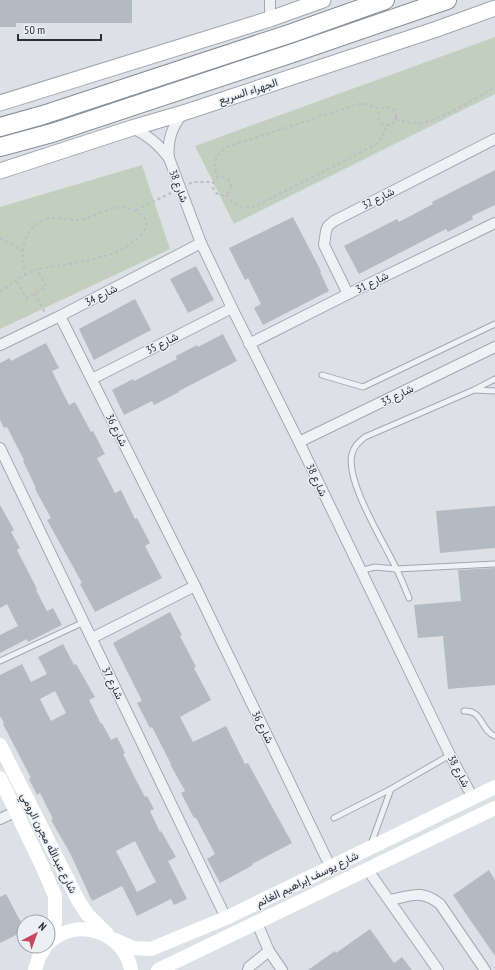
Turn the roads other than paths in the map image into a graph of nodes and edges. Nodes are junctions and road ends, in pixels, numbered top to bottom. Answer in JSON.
{"nodes":[{"id":1,"x":270,"y":0,"type":"edge"},
{"id":2,"x":323,"y":0,"type":"edge"},
{"id":3,"x":385,"y":0,"type":"edge"},
{"id":4,"x":447,"y":0,"type":"edge"},
{"id":5,"x":495,"y":8,"type":"edge"},
{"id":6,"x":270,"y":20,"type":"junction"},
{"id":7,"x":2,"y":101,"type":"edge"},
{"id":8,"x":184,"y":113,"type":"junction"},
{"id":9,"x":0,"y":127,"type":"edge"},
{"id":10,"x":132,"y":128,"type":"junction"},
{"id":11,"x":495,"y":139,"type":"edge"},
{"id":12,"x":0,"y":147,"type":"edge"},
{"id":13,"x":169,"y":158,"type":"junction"},
{"id":14,"x":0,"y":171,"type":"edge"},
{"id":15,"x":495,"y":223,"type":"edge"},
{"id":16,"x":201,"y":243,"type":"junction"},
{"id":17,"x":348,"y":294,"type":"junction"},
{"id":18,"x":232,"y":308,"type":"junction"},
{"id":19,"x":60,"y":316,"type":"junction"},
{"id":20,"x":495,"y":324,"type":"edge"},
{"id":21,"x":249,"y":344,"type":"junction"},
{"id":22,"x":0,"y":345,"type":"edge"},
{"id":23,"x":495,"y":347,"type":"edge"},
{"id":24,"x":322,"y":375,"type":"dead end"},
{"id":25,"x":92,"y":379,"type":"junction"},
{"id":26,"x":495,"y":379,"type":"edge"},
{"id":27,"x":474,"y":390,"type":"junction"},
{"id":28,"x":495,"y":391,"type":"edge"},
{"id":29,"x":299,"y":442,"type":"junction"},
{"id":30,"x":0,"y":448,"type":"edge"},
{"id":31,"x":495,"y":564,"type":"edge"},
{"id":32,"x":396,"y":569,"type":"junction"},
{"id":33,"x":360,"y":571,"type":"junction"},
{"id":34,"x":195,"y":586,"type":"junction"},
{"id":35,"x":410,"y":598,"type":"dead end"},
{"id":36,"x":84,"y":622,"type":"junction"},
{"id":37,"x":92,"y":638,"type":"junction"},
{"id":38,"x":0,"y":661,"type":"edge"},
{"id":39,"x":464,"y":711,"type":"dead end"},
{"id":40,"x":495,"y":736,"type":"edge"},
{"id":41,"x":0,"y":746,"type":"edge"},
{"id":42,"x":450,"y":755,"type":"junction"},
{"id":43,"x":0,"y":778,"type":"edge"},
{"id":44,"x":495,"y":787,"type":"edge"},
{"id":45,"x":391,"y":789,"type":"junction"},
{"id":46,"x":473,"y":798,"type":"junction"},
{"id":47,"x":495,"y":808,"type":"edge"},
{"id":48,"x":16,"y":810,"type":"junction"},
{"id":49,"x":0,"y":818,"type":"edge"},
{"id":50,"x":334,"y":818,"type":"dead end"},
{"id":51,"x":370,"y":848,"type":"junction"},
{"id":52,"x":331,"y":868,"type":"junction"},
{"id":53,"x":368,"y":869,"type":"junction"},
{"id":54,"x":390,"y":900,"type":"junction"},
{"id":55,"x":55,"y":914,"type":"edge"},
{"id":56,"x":226,"y":918,"type":"junction"},
{"id":57,"x":257,"y":923,"type":"junction"},
{"id":58,"x":111,"y":937,"type":"junction"},
{"id":59,"x":56,"y":940,"type":"edge"},
{"id":60,"x":269,"y":951,"type":"junction"},
{"id":61,"x":41,"y":954,"type":"edge"},
{"id":62,"x":27,"y":970,"type":"edge"},
{"id":63,"x":132,"y":970,"type":"edge"},
{"id":64,"x":158,"y":970,"type":"edge"},
{"id":65,"x":248,"y":970,"type":"edge"},
{"id":66,"x":282,"y":970,"type":"edge"},
{"id":67,"x":438,"y":970,"type":"edge"},
{"id":68,"x":485,"y":970,"type":"edge"}],
"edges":[{"from":1,"to":6,"type":"street"},
{"from":2,"to":6,"type":"main road"},
{"from":3,"to":9,"type":"highway"},
{"from":4,"to":12,"type":"highway","name":"الجهراء السريع"},
{"from":5,"to":8,"type":"main road","name":"الجهراء السريع"},
{"from":6,"to":7,"type":"main road"},
{"from":8,"to":10,"type":"main road","name":"الجهراء السريع"},
{"from":8,"to":13,"type":"street","name":"شارع 38"},
{"from":10,"to":13,"type":"street","name":"شارع 38"},
{"from":10,"to":14,"type":"main road","name":"الجهراء السريع"},
{"from":11,"to":17,"type":"street","name":"شارع 32"},
{"from":13,"to":16,"type":"street","name":"شارع 38"},
{"from":15,"to":17,"type":"street","name":"شارع 31"},
{"from":16,"to":18,"type":"street","name":"شارع 38"},
{"from":16,"to":19,"type":"street","name":"شارع 34"},
{"from":17,"to":21,"type":"street","name":"شارع 31"},
{"from":18,"to":21,"type":"street","name":"شارع 38"},
{"from":18,"to":25,"type":"street","name":"شارع 35"},
{"from":19,"to":22,"type":"street","name":"شارع 34"},
{"from":19,"to":25,"type":"street","name":"شارع 36"},
{"from":20,"to":24,"type":"lane"},
{"from":21,"to":29,"type":"street","name":"شارع 38"},
{"from":23,"to":29,"type":"street","name":"شارع 33"},
{"from":25,"to":34,"type":"street","name":"شارع 36"},
{"from":26,"to":27,"type":"lane"},
{"from":27,"to":28,"type":"lane"},
{"from":27,"to":32,"type":"lane"},
{"from":29,"to":33,"type":"street","name":"شارع 38"},
{"from":30,"to":36,"type":"street","name":"شارع 37"},
{"from":31,"to":32,"type":"lane"},
{"from":32,"to":33,"type":"lane"},
{"from":32,"to":35,"type":"lane"},
{"from":33,"to":42,"type":"street","name":"شارع 38"},
{"from":34,"to":37,"type":"street"},
{"from":34,"to":52,"type":"street","name":"شارع 36"},
{"from":36,"to":37,"type":"street","name":"شارع 37"},
{"from":36,"to":38,"type":"lane"},
{"from":37,"to":56,"type":"street","name":"شارع 37"},
{"from":39,"to":40,"type":"lane"},
{"from":41,"to":58,"type":"street","name":"شارع عبدالله مجرن الرومي"},
{"from":42,"to":45,"type":"lane"},
{"from":42,"to":46,"type":"street","name":"شارع 38"},
{"from":43,"to":48,"type":"street","name":"شارع عبدالله مجرن الرومي"},
{"from":44,"to":46,"type":"street","name":"شارع يوسف إبراهيم الغانم"},
{"from":45,"to":50,"type":"lane"},
{"from":45,"to":51,"type":"lane"},
{"from":46,"to":51,"type":"street","name":"شارع يوسف إبراهيم الغانم"},
{"from":47,"to":53,"type":"street","name":"شارع يوسف إبراهيم الغانم"},
{"from":48,"to":49,"type":"street"},
{"from":48,"to":55,"type":"street","name":"شارع عبدالله مجرن الرومي"},
{"from":51,"to":52,"type":"street","name":"شارع يوسف إبراهيم الغانم"},
{"from":52,"to":56,"type":"street","name":"شارع يوسف إبراهيم الغانم"},
{"from":53,"to":54,"type":"street"},
{"from":53,"to":57,"type":"street","name":"شارع يوسف إبراهيم الغانم"},
{"from":54,"to":67,"type":"street"},
{"from":54,"to":68,"type":"street"},
{"from":56,"to":58,"type":"street","name":"شارع يوسف إبراهيم الغانم"},
{"from":57,"to":60,"type":"street"},
{"from":57,"to":64,"type":"street","name":"شارع يوسف إبراهيم الغانم"},
{"from":58,"to":59,"type":"street"},
{"from":58,"to":63,"type":"street"},
{"from":60,"to":65,"type":"street"},
{"from":60,"to":66,"type":"street"},
{"from":61,"to":62,"type":"street"}]}
